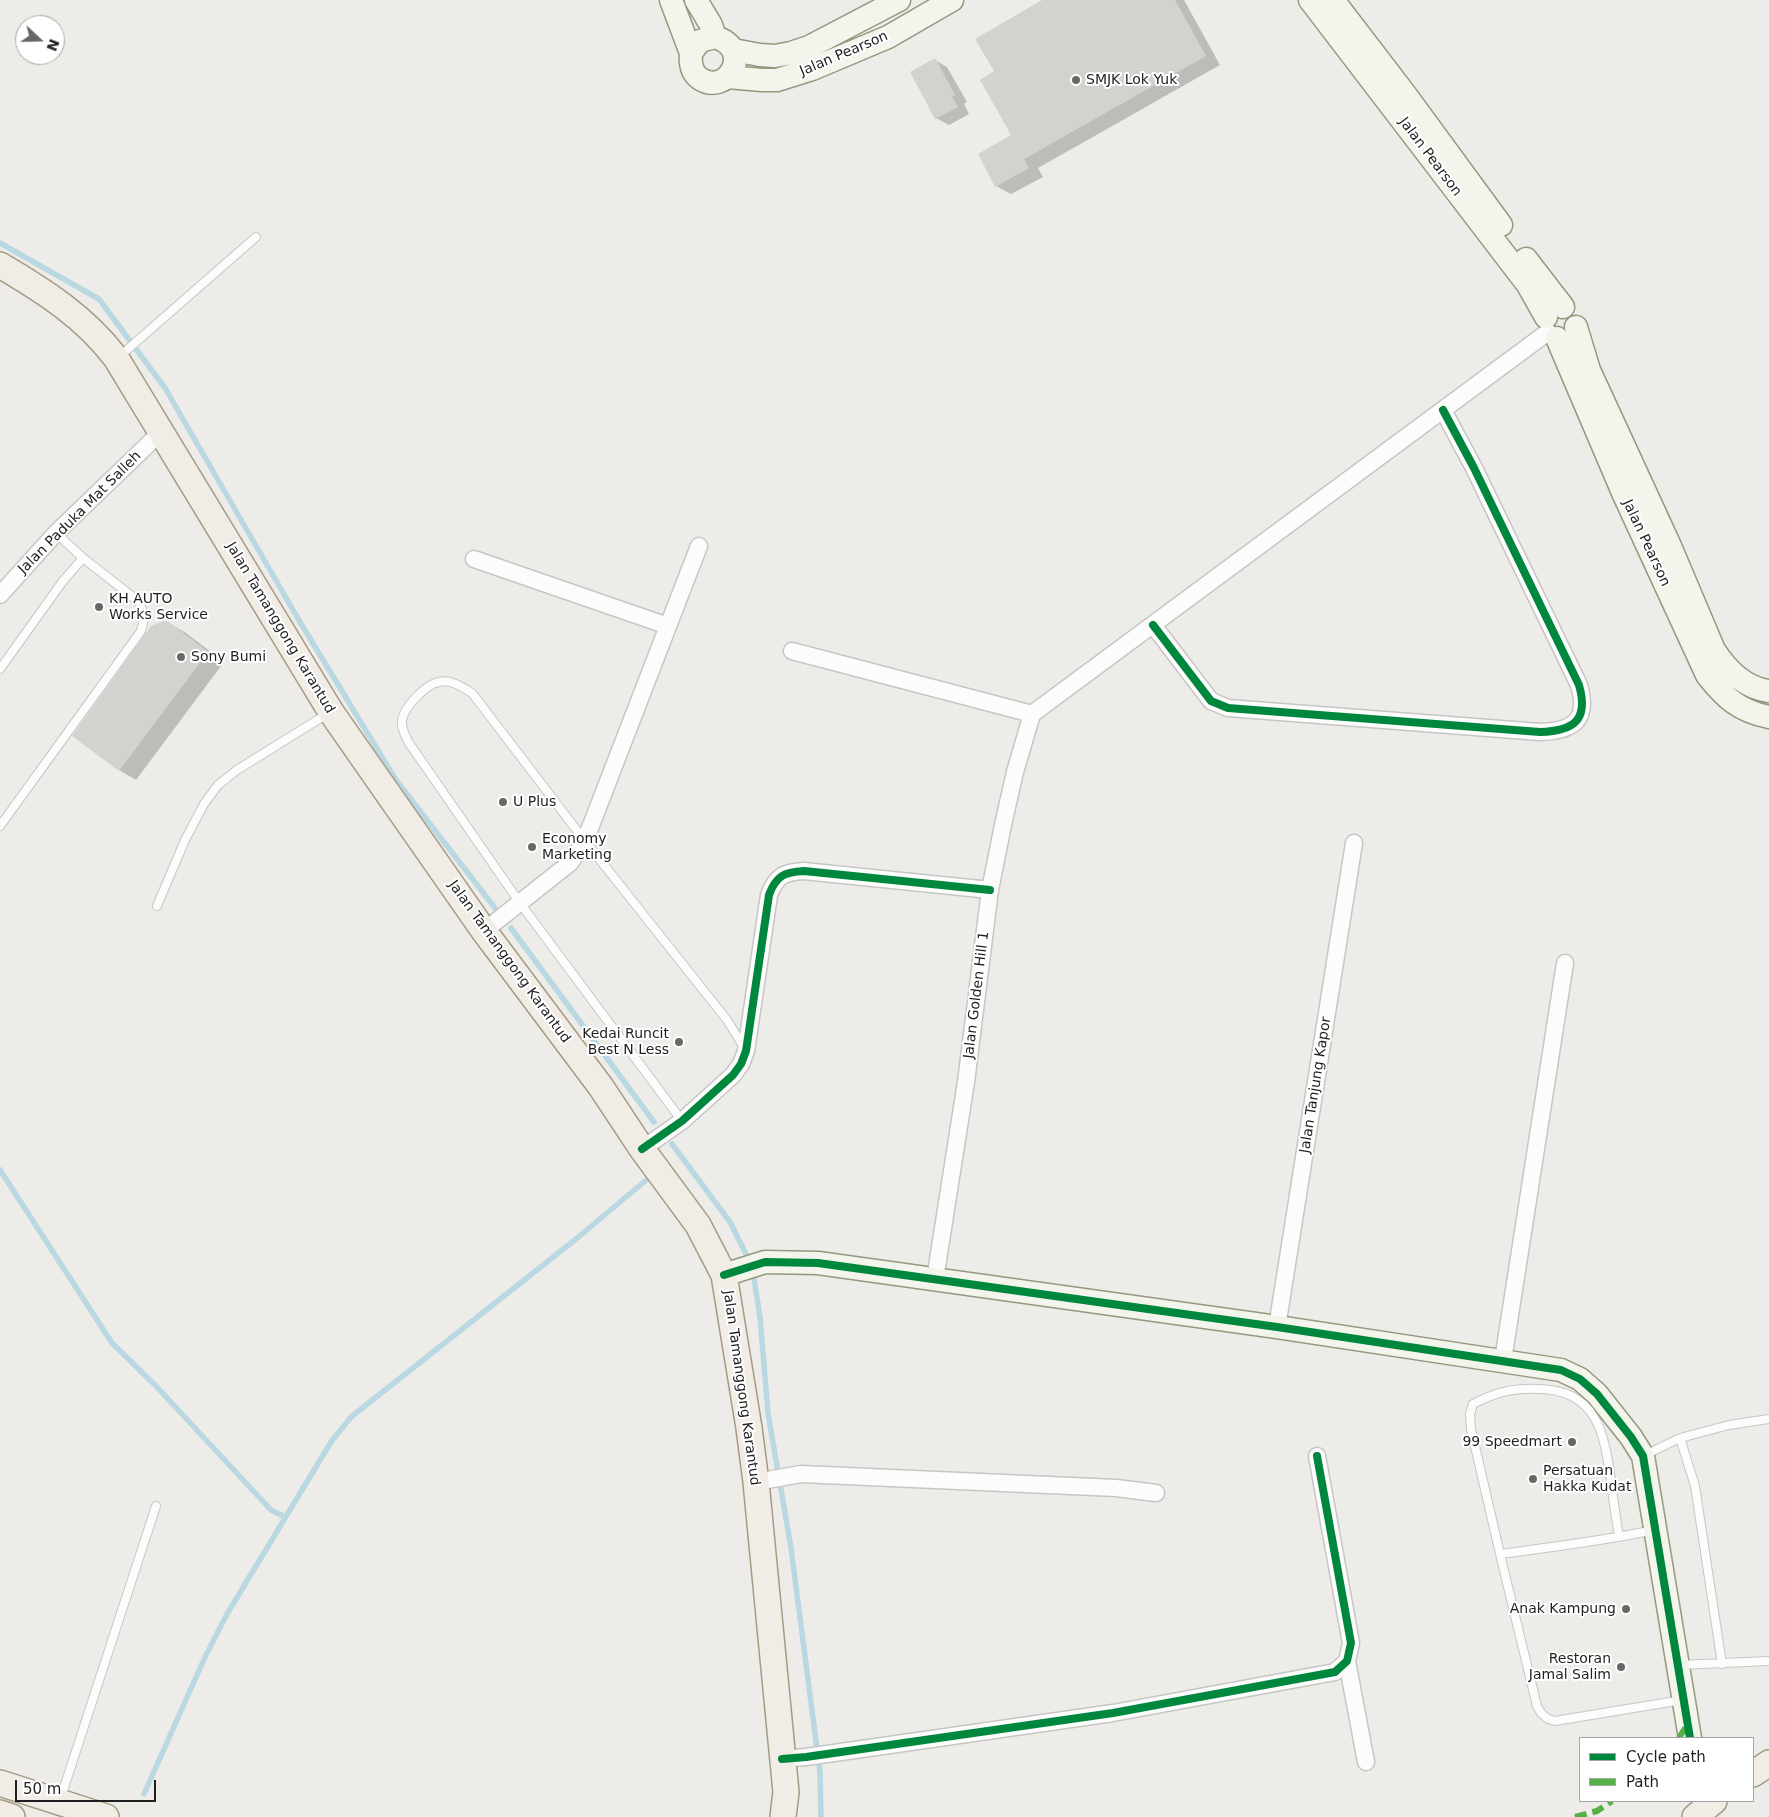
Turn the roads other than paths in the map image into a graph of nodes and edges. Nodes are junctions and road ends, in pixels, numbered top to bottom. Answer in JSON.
{"nodes":[{"id":1,"x":671,"y":0,"type":"edge"},
{"id":2,"x":696,"y":0,"type":"edge"},
{"id":3,"x":899,"y":0,"type":"edge"},
{"id":4,"x":952,"y":0,"type":"edge"},
{"id":5,"x":1310,"y":0,"type":"edge"},
{"id":6,"x":1333,"y":0,"type":"edge"},
{"id":7,"x":715,"y":37,"type":"junction"},
{"id":8,"x":733,"y":50,"type":"junction"},
{"id":9,"x":691,"y":53,"type":"junction"},
{"id":10,"x":728,"y":76,"type":"junction"},
{"id":11,"x":256,"y":237,"type":"dead end"},
{"id":12,"x":0,"y":265,"type":"edge"},
{"id":13,"x":1554,"y":324,"type":"junction"},
{"id":14,"x":116,"y":358,"type":"junction"},
{"id":15,"x":1443,"y":410,"type":"junction"},
{"id":16,"x":161,"y":432,"type":"junction"},
{"id":17,"x":56,"y":533,"type":"junction"},
{"id":18,"x":699,"y":546,"type":"dead end"},
{"id":19,"x":83,"y":558,"type":"junction"},
{"id":20,"x":474,"y":559,"type":"dead end"},
{"id":21,"x":0,"y":596,"type":"edge"},
{"id":22,"x":1153,"y":625,"type":"junction"},
{"id":23,"x":668,"y":626,"type":"junction"},
{"id":24,"x":792,"y":650,"type":"dead end"},
{"id":25,"x":0,"y":669,"type":"edge"},
{"id":26,"x":1769,"y":691,"type":"edge"},
{"id":27,"x":331,"y":712,"type":"junction"},
{"id":28,"x":1032,"y":714,"type":"junction"},
{"id":29,"x":1769,"y":717,"type":"edge"},
{"id":30,"x":0,"y":826,"type":"edge"},
{"id":31,"x":585,"y":841,"type":"junction"},
{"id":32,"x":1354,"y":843,"type":"dead end"},
{"id":33,"x":990,"y":890,"type":"junction"},
{"id":34,"x":520,"y":903,"type":"junction"},
{"id":35,"x":157,"y":906,"type":"dead end"},
{"id":36,"x":484,"y":931,"type":"junction"},
{"id":37,"x":1565,"y":963,"type":"dead end"},
{"id":38,"x":746,"y":1051,"type":"junction"},
{"id":39,"x":682,"y":1121,"type":"junction"},
{"id":40,"x":642,"y":1149,"type":"junction"},
{"id":41,"x":724,"y":1274,"type":"junction"},
{"id":42,"x":935,"y":1279,"type":"junction"},
{"id":43,"x":1277,"y":1327,"type":"junction"},
{"id":44,"x":1503,"y":1360,"type":"junction"},
{"id":45,"x":1769,"y":1420,"type":"edge"},
{"id":46,"x":1680,"y":1438,"type":"junction"},
{"id":47,"x":1317,"y":1456,"type":"dead end"},
{"id":48,"x":1643,"y":1456,"type":"junction"},
{"id":49,"x":764,"y":1480,"type":"junction"},
{"id":50,"x":1156,"y":1493,"type":"dead end"},
{"id":51,"x":156,"y":1506,"type":"dead end"},
{"id":52,"x":1656,"y":1530,"type":"junction"},
{"id":53,"x":1619,"y":1537,"type":"junction"},
{"id":54,"x":1500,"y":1554,"type":"junction"},
{"id":55,"x":1347,"y":1661,"type":"junction"},
{"id":56,"x":1769,"y":1661,"type":"edge"},
{"id":57,"x":1722,"y":1664,"type":"junction"},
{"id":58,"x":1678,"y":1665,"type":"junction"},
{"id":59,"x":1684,"y":1700,"type":"junction"},
{"id":60,"x":1690,"y":1737,"type":"edge"},
{"id":61,"x":803,"y":1757,"type":"junction"},
{"id":62,"x":1366,"y":1762,"type":"dead end"},
{"id":63,"x":1769,"y":1762,"type":"edge"},
{"id":64,"x":1754,"y":1773,"type":"edge"},
{"id":65,"x":0,"y":1783,"type":"edge"},
{"id":66,"x":786,"y":1792,"type":"junction"},
{"id":67,"x":59,"y":1802,"type":"junction"},
{"id":68,"x":1713,"y":1802,"type":"edge"},
{"id":69,"x":0,"y":1813,"type":"edge"},
{"id":70,"x":12,"y":1817,"type":"edge"},
{"id":71,"x":106,"y":1817,"type":"edge"},
{"id":72,"x":782,"y":1817,"type":"edge"},
{"id":73,"x":794,"y":1817,"type":"edge"},
{"id":74,"x":1695,"y":1817,"type":"edge"}],
"edges":[{"from":1,"to":9,"type":"main road"},
{"from":2,"to":7,"type":"main road"},
{"from":3,"to":8,"type":"main road","name":"Jalan Pearson"},
{"from":4,"to":10,"type":"main road","name":"Jalan Pearson"},
{"from":5,"to":13,"type":"main road","name":"Jalan Pearson"},
{"from":6,"to":13,"type":"main road","name":"Jalan Pearson"},
{"from":7,"to":8,"type":"main road"},
{"from":7,"to":9,"type":"main road"},
{"from":8,"to":10,"type":"main road"},
{"from":9,"to":10,"type":"main road"},
{"from":11,"to":14,"type":"lane"},
{"from":12,"to":14,"type":"main road","name":"Jalan Tamanggong Karantud"},
{"from":13,"to":15,"type":"street"},
{"from":13,"to":26,"type":"main road","name":"Jalan Pearson"},
{"from":13,"to":29,"type":"main road","name":"Jalan Pearson"},
{"from":14,"to":16,"type":"main road","name":"Jalan Tamanggong Karantud"},
{"from":15,"to":22,"type":"street"},
{"from":15,"to":22,"type":"street"},
{"from":16,"to":17,"type":"street","name":"Jalan Paduka Mat Salleh"},
{"from":16,"to":27,"type":"main road","name":"Jalan Tamanggong Karantud"},
{"from":17,"to":19,"type":"lane"},
{"from":17,"to":21,"type":"street","name":"Jalan Paduka Mat Salleh"},
{"from":18,"to":23,"type":"street"},
{"from":19,"to":25,"type":"lane"},
{"from":19,"to":30,"type":"lane"},
{"from":20,"to":23,"type":"street"},
{"from":22,"to":28,"type":"street"},
{"from":23,"to":31,"type":"street"},
{"from":24,"to":28,"type":"street"},
{"from":27,"to":35,"type":"lane"},
{"from":27,"to":36,"type":"main road","name":"Jalan Tamanggong Karantud"},
{"from":28,"to":33,"type":"street","name":"Jalan Golden Hill 1"},
{"from":31,"to":34,"type":"street"},
{"from":31,"to":34,"type":"lane"},
{"from":31,"to":38,"type":"lane"},
{"from":32,"to":43,"type":"street","name":"Jalan Tanjung Kapor"},
{"from":33,"to":38,"type":"street"},
{"from":33,"to":42,"type":"street","name":"Jalan Golden Hill 1"},
{"from":34,"to":36,"type":"street"},
{"from":34,"to":39,"type":"lane"},
{"from":36,"to":40,"type":"main road","name":"Jalan Tamanggong Karantud"},
{"from":37,"to":44,"type":"street"},
{"from":38,"to":39,"type":"street"},
{"from":39,"to":40,"type":"street"},
{"from":40,"to":41,"type":"main road","name":"Jalan Tamanggong Karantud"},
{"from":41,"to":42,"type":"main road"},
{"from":41,"to":49,"type":"main road","name":"Jalan Tamanggong Karantud"},
{"from":42,"to":43,"type":"main road"},
{"from":43,"to":44,"type":"main road"},
{"from":44,"to":48,"type":"main road"},
{"from":45,"to":46,"type":"lane"},
{"from":46,"to":48,"type":"lane"},
{"from":46,"to":57,"type":"lane"},
{"from":47,"to":55,"type":"street"},
{"from":48,"to":52,"type":"main road"},
{"from":49,"to":50,"type":"street"},
{"from":49,"to":61,"type":"main road","name":"Jalan Tamanggong Karantud"},
{"from":51,"to":67,"type":"lane"},
{"from":52,"to":53,"type":"lane"},
{"from":52,"to":58,"type":"main road"},
{"from":53,"to":54,"type":"lane"},
{"from":53,"to":54,"type":"lane"},
{"from":54,"to":59,"type":"lane"},
{"from":55,"to":61,"type":"street"},
{"from":55,"to":62,"type":"street"},
{"from":56,"to":57,"type":"lane"},
{"from":57,"to":58,"type":"lane"},
{"from":58,"to":59,"type":"main road"},
{"from":59,"to":60,"type":"main road"},
{"from":61,"to":66,"type":"main road","name":"Jalan Tamanggong Karantud"},
{"from":63,"to":64,"type":"main road"},
{"from":65,"to":67,"type":"main road"},
{"from":66,"to":72,"type":"main road","name":"Jalan Tamanggong Karantud"},
{"from":66,"to":73,"type":"main road","name":"Jalan Tamanggong Karantud"},
{"from":67,"to":71,"type":"main road"},
{"from":68,"to":74,"type":"main road"},
{"from":69,"to":70,"type":"main road"}]}
